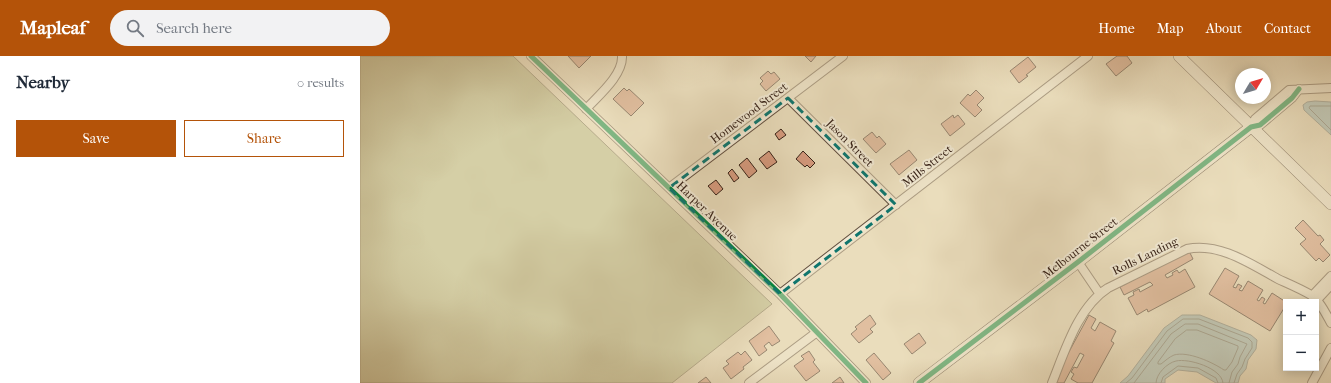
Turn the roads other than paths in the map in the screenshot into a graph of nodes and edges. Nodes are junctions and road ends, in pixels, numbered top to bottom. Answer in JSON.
{"nodes":[{"id":1,"x":531,"y":56,"type":"edge"},
{"id":2,"x":622,"y":56,"type":"edge"},
{"id":3,"x":843,"y":56,"type":"edge"},
{"id":4,"x":1088,"y":56,"type":"edge"},
{"id":5,"x":1179,"y":56,"type":"edge"},
{"id":6,"x":1331,"y":88,"type":"edge"},
{"id":7,"x":788,"y":98,"type":"junction"},
{"id":8,"x":586,"y":109,"type":"junction"},
{"id":9,"x":1252,"y":127,"type":"junction"},
{"id":10,"x":669,"y":188,"type":"junction"},
{"id":11,"x":1331,"y":204,"type":"edge"},
{"id":12,"x":896,"y":205,"type":"junction"},
{"id":13,"x":1078,"y":262,"type":"junction"},
{"id":14,"x":1331,"y":276,"type":"edge"},
{"id":15,"x":1331,"y":286,"type":"edge"},
{"id":16,"x":1099,"y":293,"type":"junction"},
{"id":17,"x":780,"y":294,"type":"junction"},
{"id":18,"x":1314,"y":298,"type":"junction"},
{"id":19,"x":1331,"y":323,"type":"edge"},
{"id":20,"x":817,"y":332,"type":"junction"},
{"id":21,"x":1331,"y":348,"type":"edge"},
{"id":22,"x":749,"y":383,"type":"edge"},
{"id":23,"x":866,"y":383,"type":"edge"},
{"id":24,"x":919,"y":383,"type":"edge"},
{"id":25,"x":1052,"y":383,"type":"edge"},
{"id":26,"x":1312,"y":383,"type":"edge"}],
"edges":[{"from":1,"to":8,"type":"street","name":"Harper Avenue"},
{"from":2,"to":8,"type":"street"},
{"from":3,"to":7,"type":"street","name":"Homewood Street"},
{"from":4,"to":12,"type":"street","name":"Mills Street"},
{"from":5,"to":9,"type":"street"},
{"from":6,"to":9,"type":"street"},
{"from":7,"to":10,"type":"street","name":"Homewood Street"},
{"from":7,"to":12,"type":"street","name":"Jason Street"},
{"from":8,"to":10,"type":"street","name":"Harper Avenue"},
{"from":9,"to":11,"type":"street"},
{"from":9,"to":13,"type":"street","name":"Melbourne Street"},
{"from":10,"to":17,"type":"street","name":"Harper Avenue"},
{"from":12,"to":17,"type":"street","name":"Mills Street"},
{"from":13,"to":16,"type":"street"},
{"from":13,"to":24,"type":"street","name":"Melbourne Street"},
{"from":14,"to":18,"type":"street"},
{"from":15,"to":18,"type":"street"},
{"from":16,"to":18,"type":"street","name":"Rolls Landing"},
{"from":16,"to":25,"type":"street","name":"Rolls Landing"},
{"from":17,"to":20,"type":"street","name":"Harper Avenue"},
{"from":18,"to":19,"type":"street","name":"Rolls Landing"},
{"from":20,"to":22,"type":"street"},
{"from":20,"to":23,"type":"street","name":"Harper Avenue"},
{"from":21,"to":26,"type":"street"}]}
